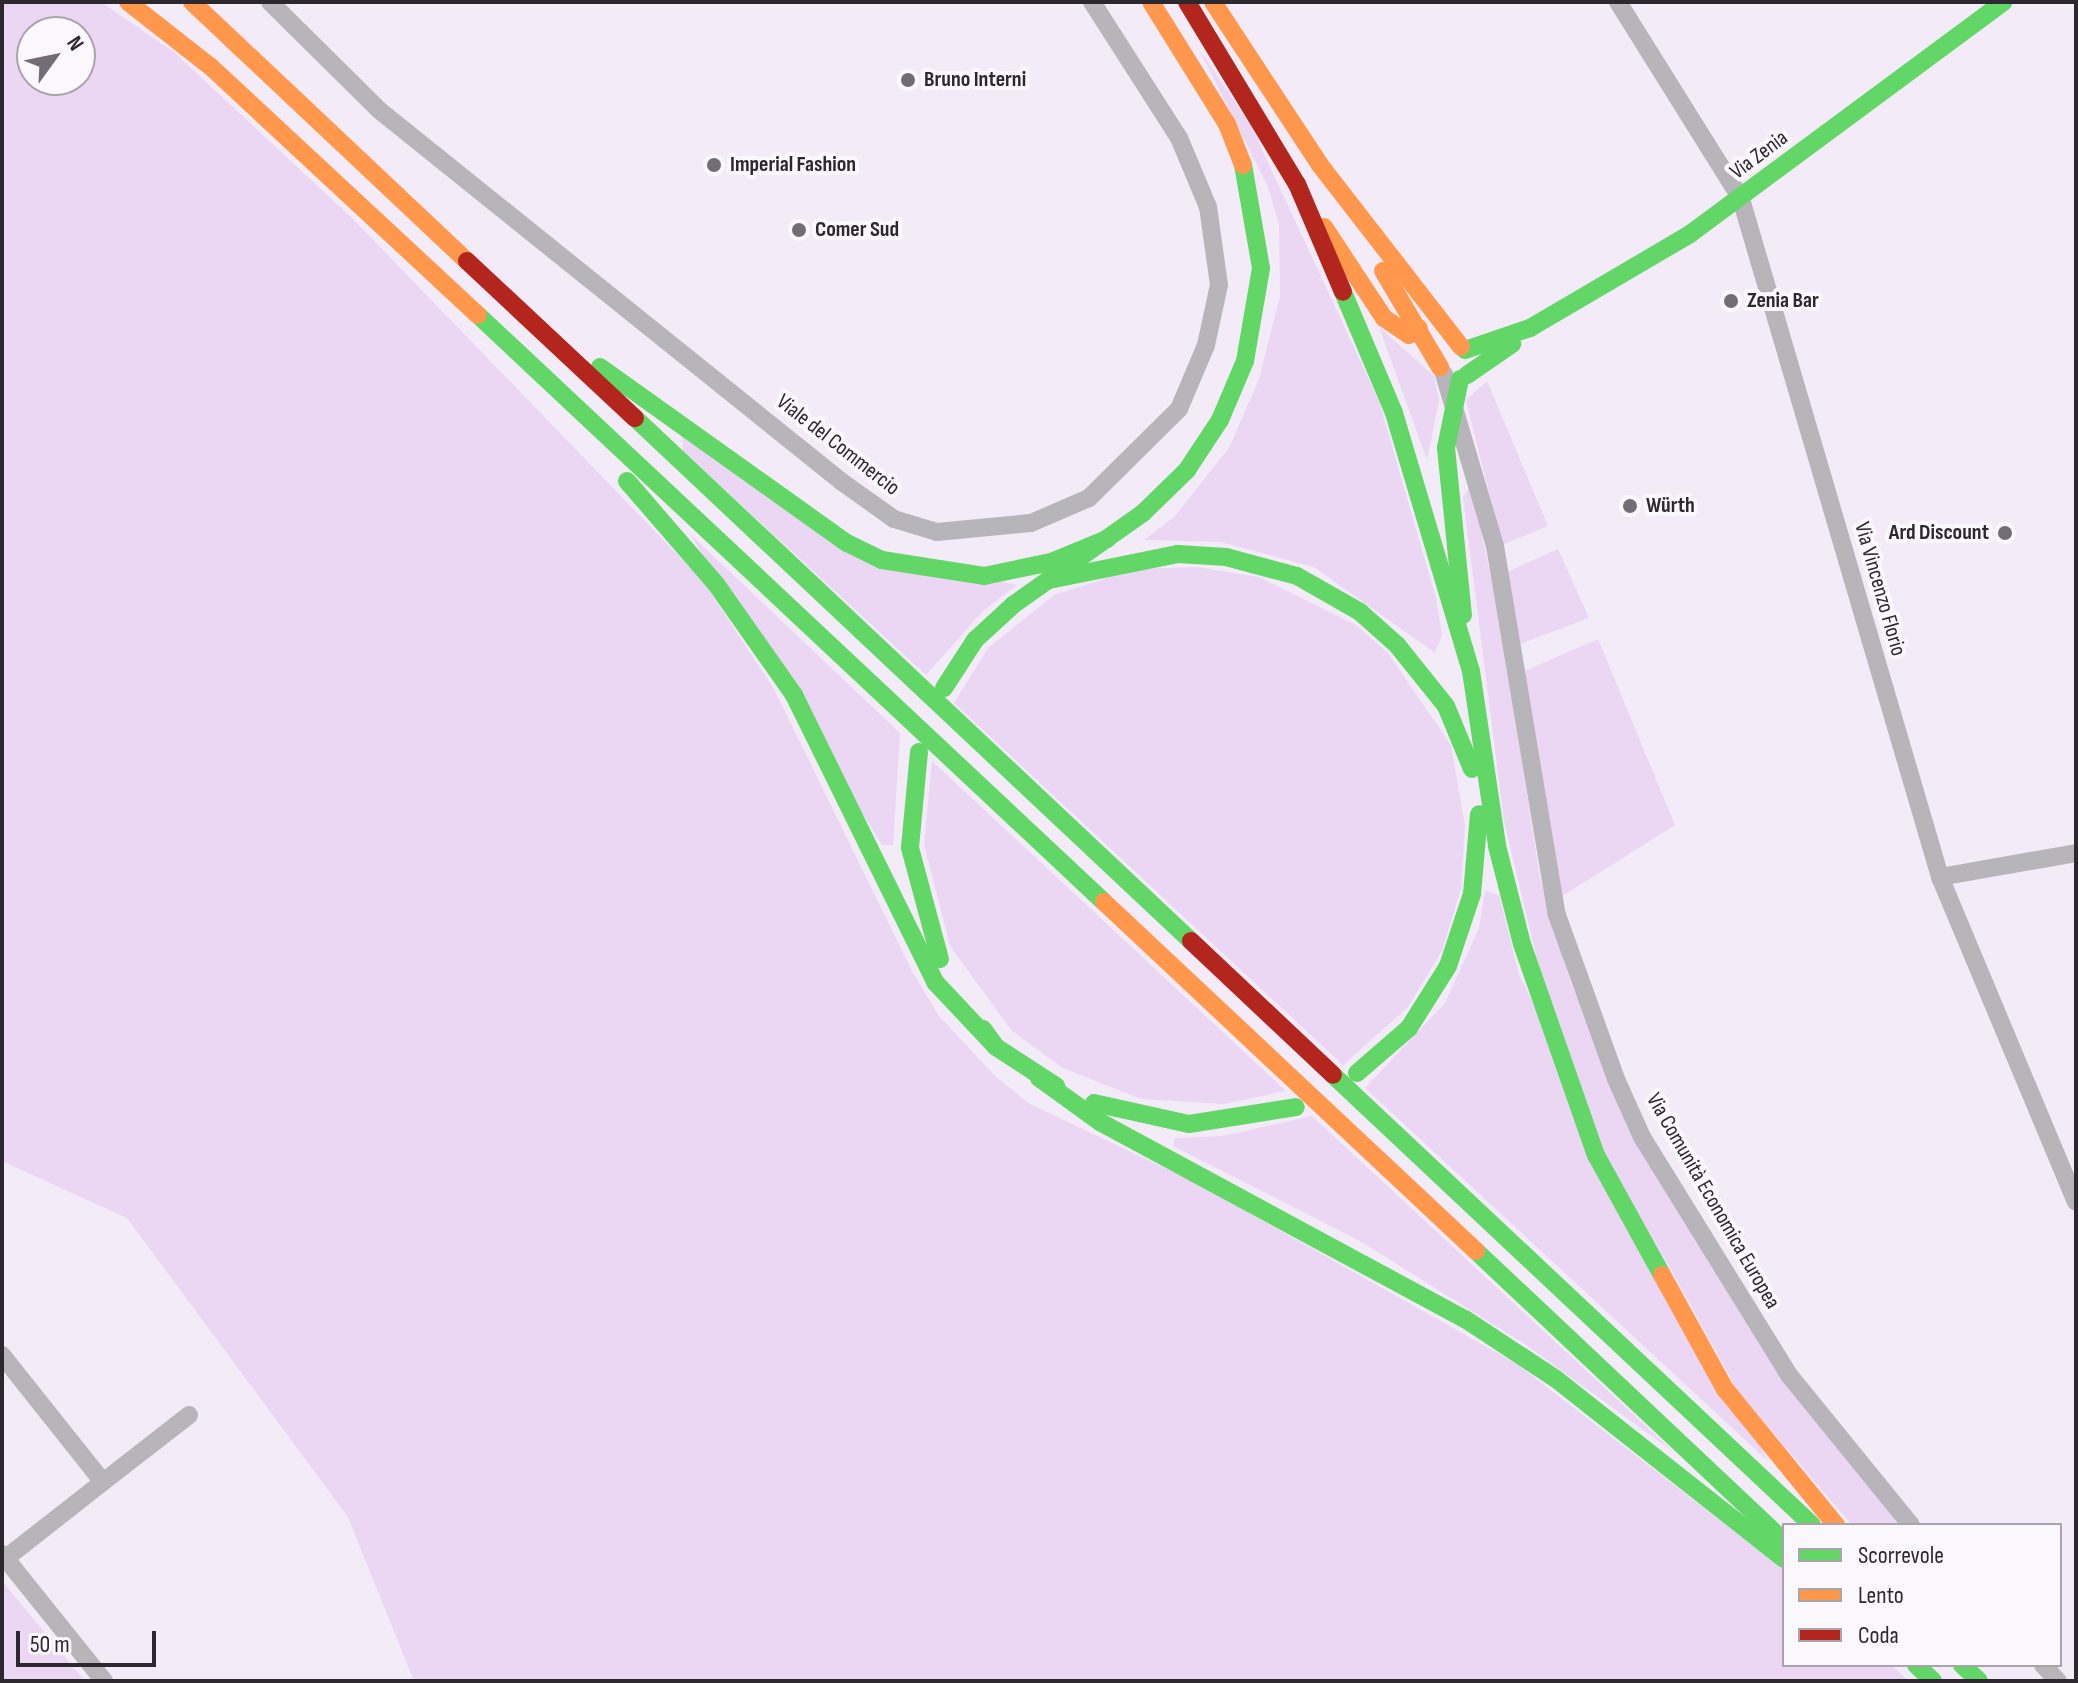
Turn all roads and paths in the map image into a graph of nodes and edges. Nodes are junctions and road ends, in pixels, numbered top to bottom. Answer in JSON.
{"nodes":[{"id":1,"x":128,"y":2,"type":"edge"},
{"id":2,"x":192,"y":2,"type":"edge"},
{"id":3,"x":270,"y":2,"type":"edge"},
{"id":4,"x":1092,"y":2,"type":"edge"},
{"id":5,"x":1151,"y":2,"type":"edge"},
{"id":6,"x":1187,"y":2,"type":"edge"},
{"id":7,"x":1213,"y":2,"type":"edge"},
{"id":8,"x":1618,"y":2,"type":"edge"},
{"id":9,"x":2004,"y":2,"type":"edge"},
{"id":10,"x":359,"y":165,"type":"junction"},
{"id":11,"x":1320,"y":165,"type":"junction"},
{"id":12,"x":1297,"y":184,"type":"junction"},
{"id":13,"x":1741,"y":199,"type":"junction"},
{"id":14,"x":375,"y":218,"type":"junction"},
{"id":15,"x":1530,"y":328,"type":"junction"},
{"id":16,"x":1418,"y":335,"type":"junction"},
{"id":17,"x":1459,"y":348,"type":"junction"},
{"id":18,"x":1453,"y":378,"type":"junction"},
{"id":19,"x":1481,"y":485,"type":"junction"},
{"id":20,"x":1447,"y":494,"type":"junction"},
{"id":21,"x":1107,"y":539,"type":"junction"},
{"id":22,"x":1049,"y":580,"type":"junction"},
{"id":23,"x":1471,"y":671,"type":"junction"},
{"id":24,"x":944,"y":688,"type":"dead end"},
{"id":25,"x":1476,"y":706,"type":"junction"},
{"id":26,"x":919,"y":752,"type":"dead end"},
{"id":27,"x":1471,"y":766,"type":"junction"},
{"id":28,"x":1478,"y":799,"type":"junction"},
{"id":29,"x":1497,"y":846,"type":"junction"},
{"id":30,"x":2076,"y":853,"type":"edge"},
{"id":31,"x":1940,"y":877,"type":"junction"},
{"id":32,"x":996,"y":1047,"type":"junction"},
{"id":33,"x":1357,"y":1073,"type":"dead end"},
{"id":34,"x":1039,"y":1078,"type":"junction"},
{"id":35,"x":1296,"y":1107,"type":"dead end"},
{"id":36,"x":2076,"y":1202,"type":"edge"},
{"id":37,"x":2,"y":1355,"type":"edge"},
{"id":38,"x":189,"y":1415,"type":"dead end"},
{"id":39,"x":103,"y":1482,"type":"junction"},
{"id":40,"x":1810,"y":1523,"type":"edge"},
{"id":41,"x":1834,"y":1523,"type":"edge"},
{"id":42,"x":1909,"y":1523,"type":"edge"},
{"id":43,"x":1782,"y":1539,"type":"edge"},
{"id":44,"x":4,"y":1556,"type":"edge"},
{"id":45,"x":1782,"y":1557,"type":"edge"},
{"id":46,"x":1904,"y":1667,"type":"edge"},
{"id":47,"x":1918,"y":1667,"type":"edge"},
{"id":48,"x":1964,"y":1667,"type":"edge"},
{"id":49,"x":104,"y":1681,"type":"edge"},
{"id":50,"x":1922,"y":1681,"type":"edge"},
{"id":51,"x":1933,"y":1681,"type":"edge"},
{"id":52,"x":1979,"y":1681,"type":"edge"}],
"edges":[{"from":1,"to":14,"type":"main road"},
{"from":2,"to":10,"type":"main road"},
{"from":3,"to":4,"type":"street","name":"Viale del Commercio"},
{"from":5,"to":21,"type":"main road"},
{"from":6,"to":12,"type":"main road"},
{"from":7,"to":11,"type":"main road"},
{"from":8,"to":13,"type":"street","name":"Via Vincenzo Florio"},
{"from":9,"to":13,"type":"main road","name":"Via Zenia"},
{"from":10,"to":21,"type":"main road"},
{"from":10,"to":40,"type":"main road"},
{"from":11,"to":16,"type":"main road"},
{"from":11,"to":17,"type":"main road"},
{"from":12,"to":16,"type":"main road"},
{"from":12,"to":23,"type":"main road"},
{"from":13,"to":15,"type":"main road","name":"Via Zenia"},
{"from":13,"to":31,"type":"street","name":"Via Vincenzo Florio"},
{"from":14,"to":32,"type":"main road"},
{"from":14,"to":43,"type":"main road"},
{"from":15,"to":17,"type":"main road"},
{"from":15,"to":18,"type":"main road"},
{"from":16,"to":17,"type":"main road"},
{"from":16,"to":18,"type":"main road"},
{"from":17,"to":18,"type":"main road"},
{"from":17,"to":18,"type":"main road"},
{"from":18,"to":19,"type":"street","name":"Via Comunità Economica Europea"},
{"from":18,"to":20,"type":"main road"},
{"from":19,"to":20,"type":"street"},
{"from":19,"to":42,"type":"street","name":"Via Comunità Economica Europea"},
{"from":20,"to":23,"type":"main road"},
{"from":21,"to":22,"type":"main road"},
{"from":22,"to":24,"type":"main road"},
{"from":22,"to":27,"type":"main road"},
{"from":23,"to":25,"type":"main road"},
{"from":25,"to":27,"type":"main road"},
{"from":25,"to":29,"type":"main road"},
{"from":26,"to":32,"type":"main road"},
{"from":27,"to":28,"type":"main road"},
{"from":28,"to":29,"type":"main road"},
{"from":28,"to":33,"type":"main road"},
{"from":29,"to":41,"type":"main road"},
{"from":30,"to":31,"type":"street"},
{"from":31,"to":36,"type":"street","name":"Via Vincenzo Florio"},
{"from":32,"to":34,"type":"main road"},
{"from":34,"to":35,"type":"main road"},
{"from":34,"to":45,"type":"main road"},
{"from":37,"to":39,"type":"street"},
{"from":38,"to":39,"type":"street"},
{"from":39,"to":44,"type":"street"},
{"from":44,"to":49,"type":"street"},
{"from":46,"to":50,"type":"main road"},
{"from":47,"to":51,"type":"main road"},
{"from":48,"to":52,"type":"main road"}]}
